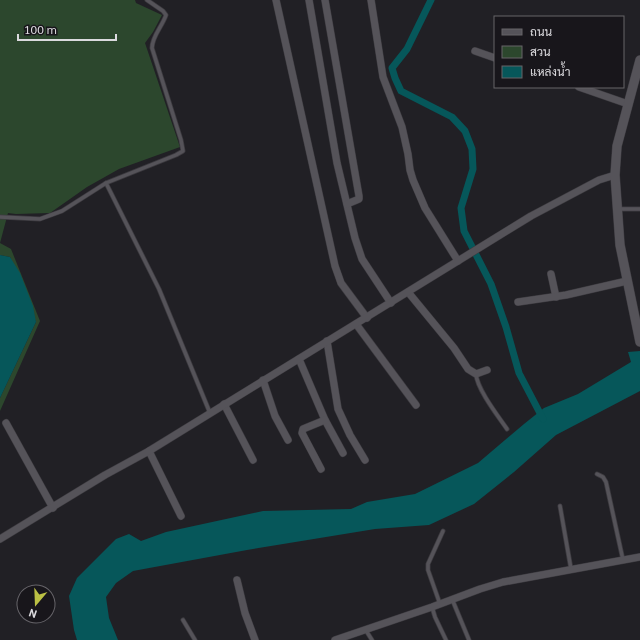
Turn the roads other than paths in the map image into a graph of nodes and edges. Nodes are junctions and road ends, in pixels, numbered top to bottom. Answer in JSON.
{"nodes":[{"id":1,"x":146,"y":0,"type":"edge"},
{"id":2,"x":276,"y":0,"type":"edge"},
{"id":3,"x":308,"y":0,"type":"edge"},
{"id":4,"x":324,"y":0,"type":"edge"},
{"id":5,"x":370,"y":0,"type":"edge"},
{"id":6,"x":475,"y":51,"type":"dead end"},
{"id":7,"x":494,"y":58,"type":"edge"},
{"id":8,"x":640,"y":60,"type":"edge"},
{"id":9,"x":582,"y":88,"type":"edge"},
{"id":10,"x":628,"y":104,"type":"junction"},
{"id":11,"x":615,"y":175,"type":"junction"},
{"id":12,"x":106,"y":183,"type":"junction"},
{"id":13,"x":347,"y":204,"type":"junction"},
{"id":14,"x":640,"y":208,"type":"edge"},
{"id":15,"x":617,"y":209,"type":"junction"},
{"id":16,"x":0,"y":216,"type":"edge"},
{"id":17,"x":459,"y":260,"type":"junction"},
{"id":18,"x":551,"y":274,"type":"dead end"},
{"id":19,"x":627,"y":281,"type":"junction"},
{"id":20,"x":408,"y":292,"type":"junction"},
{"id":21,"x":556,"y":297,"type":"junction"},
{"id":22,"x":518,"y":302,"type":"dead end"},
{"id":23,"x":391,"y":303,"type":"junction"},
{"id":24,"x":367,"y":318,"type":"junction"},
{"id":25,"x":356,"y":324,"type":"junction"},
{"id":26,"x":327,"y":341,"type":"junction"},
{"id":27,"x":640,"y":342,"type":"edge"},
{"id":28,"x":299,"y":359,"type":"junction"},
{"id":29,"x":487,"y":370,"type":"dead end"},
{"id":30,"x":476,"y":374,"type":"junction"},
{"id":31,"x":263,"y":380,"type":"junction"},
{"id":32,"x":224,"y":404,"type":"junction"},
{"id":33,"x":416,"y":405,"type":"dead end"},
{"id":34,"x":210,"y":413,"type":"junction"},
{"id":35,"x":325,"y":420,"type":"junction"},
{"id":36,"x":6,"y":423,"type":"dead end"},
{"id":37,"x":507,"y":429,"type":"dead end"},
{"id":38,"x":288,"y":440,"type":"dead end"},
{"id":39,"x":149,"y":451,"type":"junction"},
{"id":40,"x":343,"y":453,"type":"dead end"},
{"id":41,"x":253,"y":460,"type":"dead end"},
{"id":42,"x":365,"y":460,"type":"dead end"},
{"id":43,"x":321,"y":469,"type":"dead end"},
{"id":44,"x":597,"y":474,"type":"dead end"},
{"id":45,"x":560,"y":506,"type":"dead end"},
{"id":46,"x":53,"y":508,"type":"junction"},
{"id":47,"x":181,"y":516,"type":"dead end"},
{"id":48,"x":443,"y":530,"type":"dead end"},
{"id":49,"x":0,"y":539,"type":"edge"},
{"id":50,"x":640,"y":557,"type":"edge"},
{"id":51,"x":623,"y":560,"type":"junction"},
{"id":52,"x":572,"y":569,"type":"junction"},
{"id":53,"x":237,"y":580,"type":"dead end"},
{"id":54,"x":452,"y":599,"type":"junction"},
{"id":55,"x":440,"y":604,"type":"junction"},
{"id":56,"x":432,"y":607,"type":"junction"},
{"id":57,"x":183,"y":620,"type":"dead end"},
{"id":58,"x":365,"y":629,"type":"junction"},
{"id":59,"x":195,"y":640,"type":"edge"},
{"id":60,"x":255,"y":640,"type":"edge"},
{"id":61,"x":335,"y":640,"type":"edge"},
{"id":62,"x":372,"y":640,"type":"edge"},
{"id":63,"x":446,"y":640,"type":"edge"},
{"id":64,"x":469,"y":640,"type":"edge"}],
"edges":[{"from":1,"to":12,"type":"lane"},
{"from":2,"to":24,"type":"street"},
{"from":3,"to":13,"type":"street"},
{"from":4,"to":13,"type":"street"},
{"from":5,"to":17,"type":"street"},
{"from":6,"to":7,"type":"street"},
{"from":8,"to":10,"type":"street"},
{"from":9,"to":10,"type":"street"},
{"from":10,"to":11,"type":"street"},
{"from":11,"to":15,"type":"street"},
{"from":11,"to":17,"type":"street"},
{"from":12,"to":16,"type":"lane"},
{"from":12,"to":34,"type":"lane"},
{"from":13,"to":23,"type":"street"},
{"from":14,"to":15,"type":"lane"},
{"from":15,"to":19,"type":"street"},
{"from":17,"to":20,"type":"street"},
{"from":18,"to":21,"type":"street"},
{"from":19,"to":21,"type":"street"},
{"from":19,"to":27,"type":"street"},
{"from":20,"to":23,"type":"street"},
{"from":20,"to":30,"type":"street"},
{"from":21,"to":22,"type":"street"},
{"from":23,"to":24,"type":"street"},
{"from":24,"to":25,"type":"street"},
{"from":25,"to":26,"type":"street"},
{"from":25,"to":33,"type":"street"},
{"from":26,"to":28,"type":"street"},
{"from":26,"to":42,"type":"street"},
{"from":28,"to":31,"type":"street"},
{"from":28,"to":35,"type":"street"},
{"from":29,"to":30,"type":"street"},
{"from":30,"to":37,"type":"lane"},
{"from":31,"to":32,"type":"street"},
{"from":31,"to":38,"type":"street"},
{"from":32,"to":34,"type":"street"},
{"from":32,"to":41,"type":"street"},
{"from":34,"to":39,"type":"street"},
{"from":35,"to":40,"type":"street"},
{"from":35,"to":43,"type":"street"},
{"from":36,"to":46,"type":"street"},
{"from":39,"to":46,"type":"street"},
{"from":39,"to":47,"type":"street"},
{"from":44,"to":51,"type":"lane"},
{"from":45,"to":52,"type":"lane"},
{"from":46,"to":49,"type":"street"},
{"from":48,"to":55,"type":"lane"},
{"from":50,"to":51,"type":"street"},
{"from":51,"to":52,"type":"street"},
{"from":52,"to":54,"type":"street"},
{"from":53,"to":60,"type":"street"},
{"from":54,"to":55,"type":"street"},
{"from":54,"to":64,"type":"lane"},
{"from":55,"to":56,"type":"street"},
{"from":56,"to":58,"type":"street"},
{"from":56,"to":63,"type":"lane"},
{"from":57,"to":59,"type":"lane"},
{"from":58,"to":61,"type":"street"},
{"from":58,"to":62,"type":"lane"}]}
